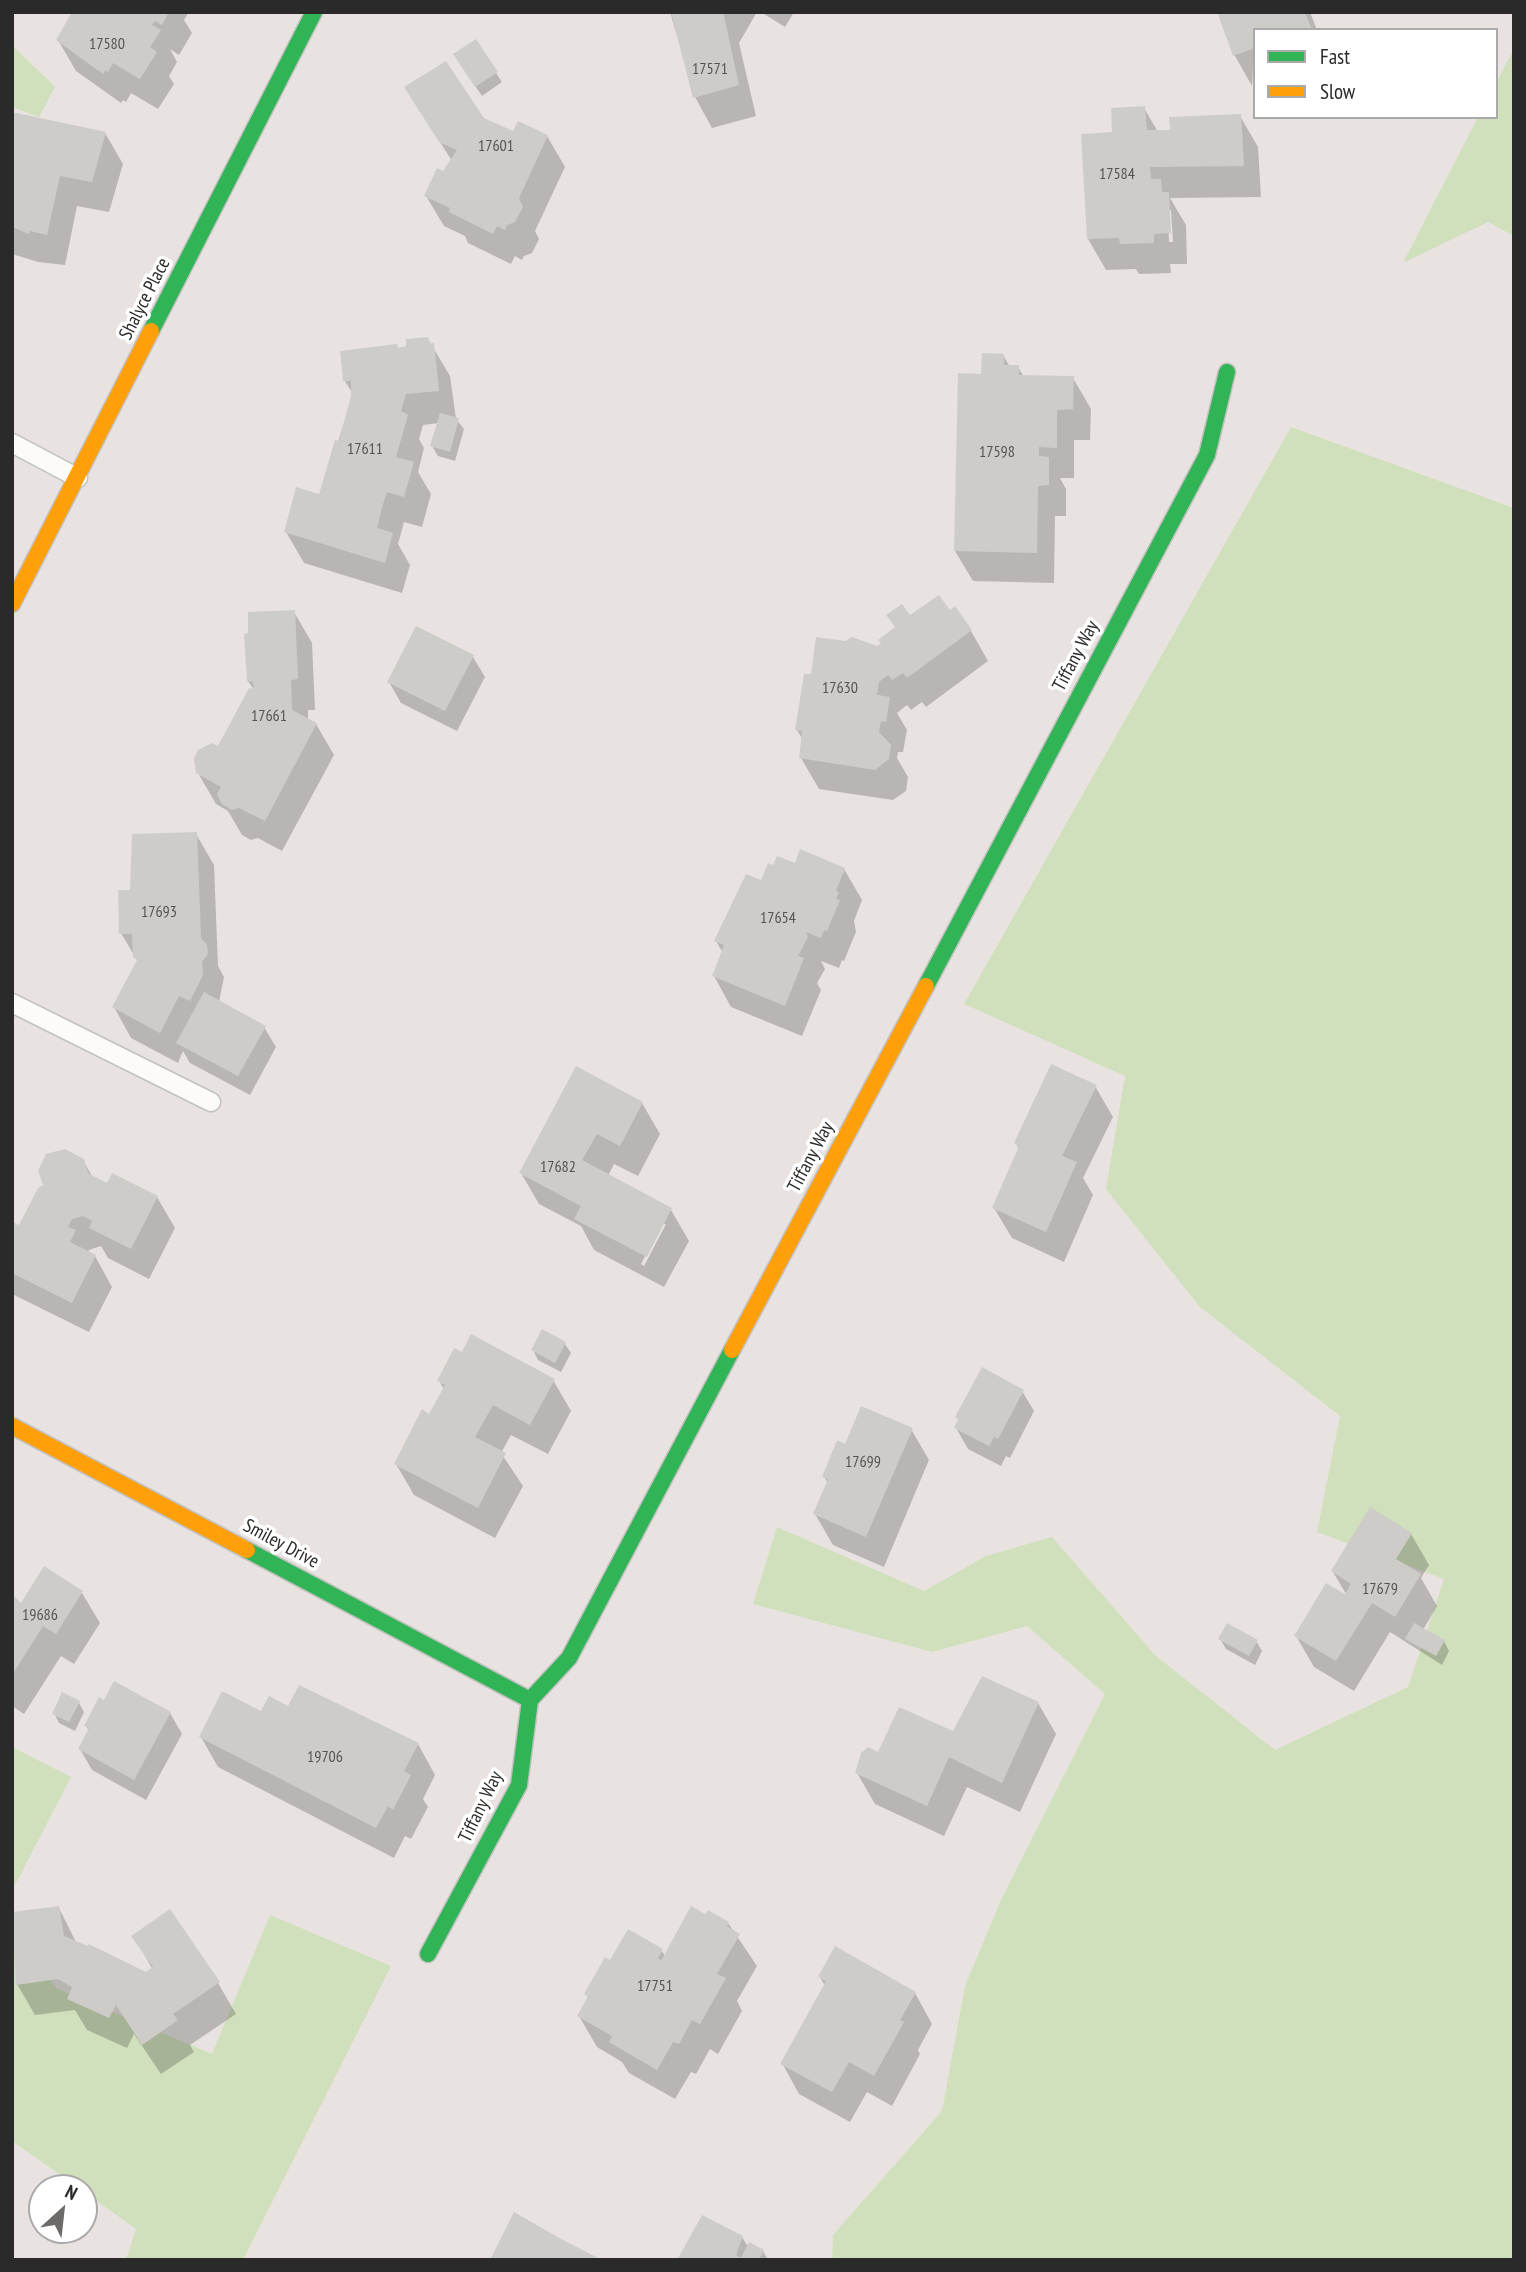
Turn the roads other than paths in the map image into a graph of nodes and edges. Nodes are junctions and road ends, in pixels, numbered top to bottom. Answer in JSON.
{"nodes":[{"id":1,"x":314,"y":12,"type":"edge"},
{"id":2,"x":1227,"y":372,"type":"dead end"},
{"id":3,"x":12,"y":443,"type":"edge"},
{"id":4,"x":78,"y":478,"type":"junction"},
{"id":5,"x":12,"y":604,"type":"edge"},
{"id":6,"x":12,"y":1003,"type":"edge"},
{"id":7,"x":211,"y":1102,"type":"dead end"},
{"id":8,"x":12,"y":1426,"type":"edge"},
{"id":9,"x":530,"y":1700,"type":"junction"},
{"id":10,"x":429,"y":1954,"type":"dead end"}],
"edges":[{"from":1,"to":4,"type":"street","name":"Shalyce Place"},
{"from":2,"to":9,"type":"street","name":"Tiffany Way"},
{"from":3,"to":4,"type":"lane"},
{"from":4,"to":5,"type":"street","name":"Shalyce Place"},
{"from":6,"to":7,"type":"lane"},
{"from":8,"to":9,"type":"street","name":"Smiley Drive"},
{"from":9,"to":10,"type":"street","name":"Tiffany Way"}]}
